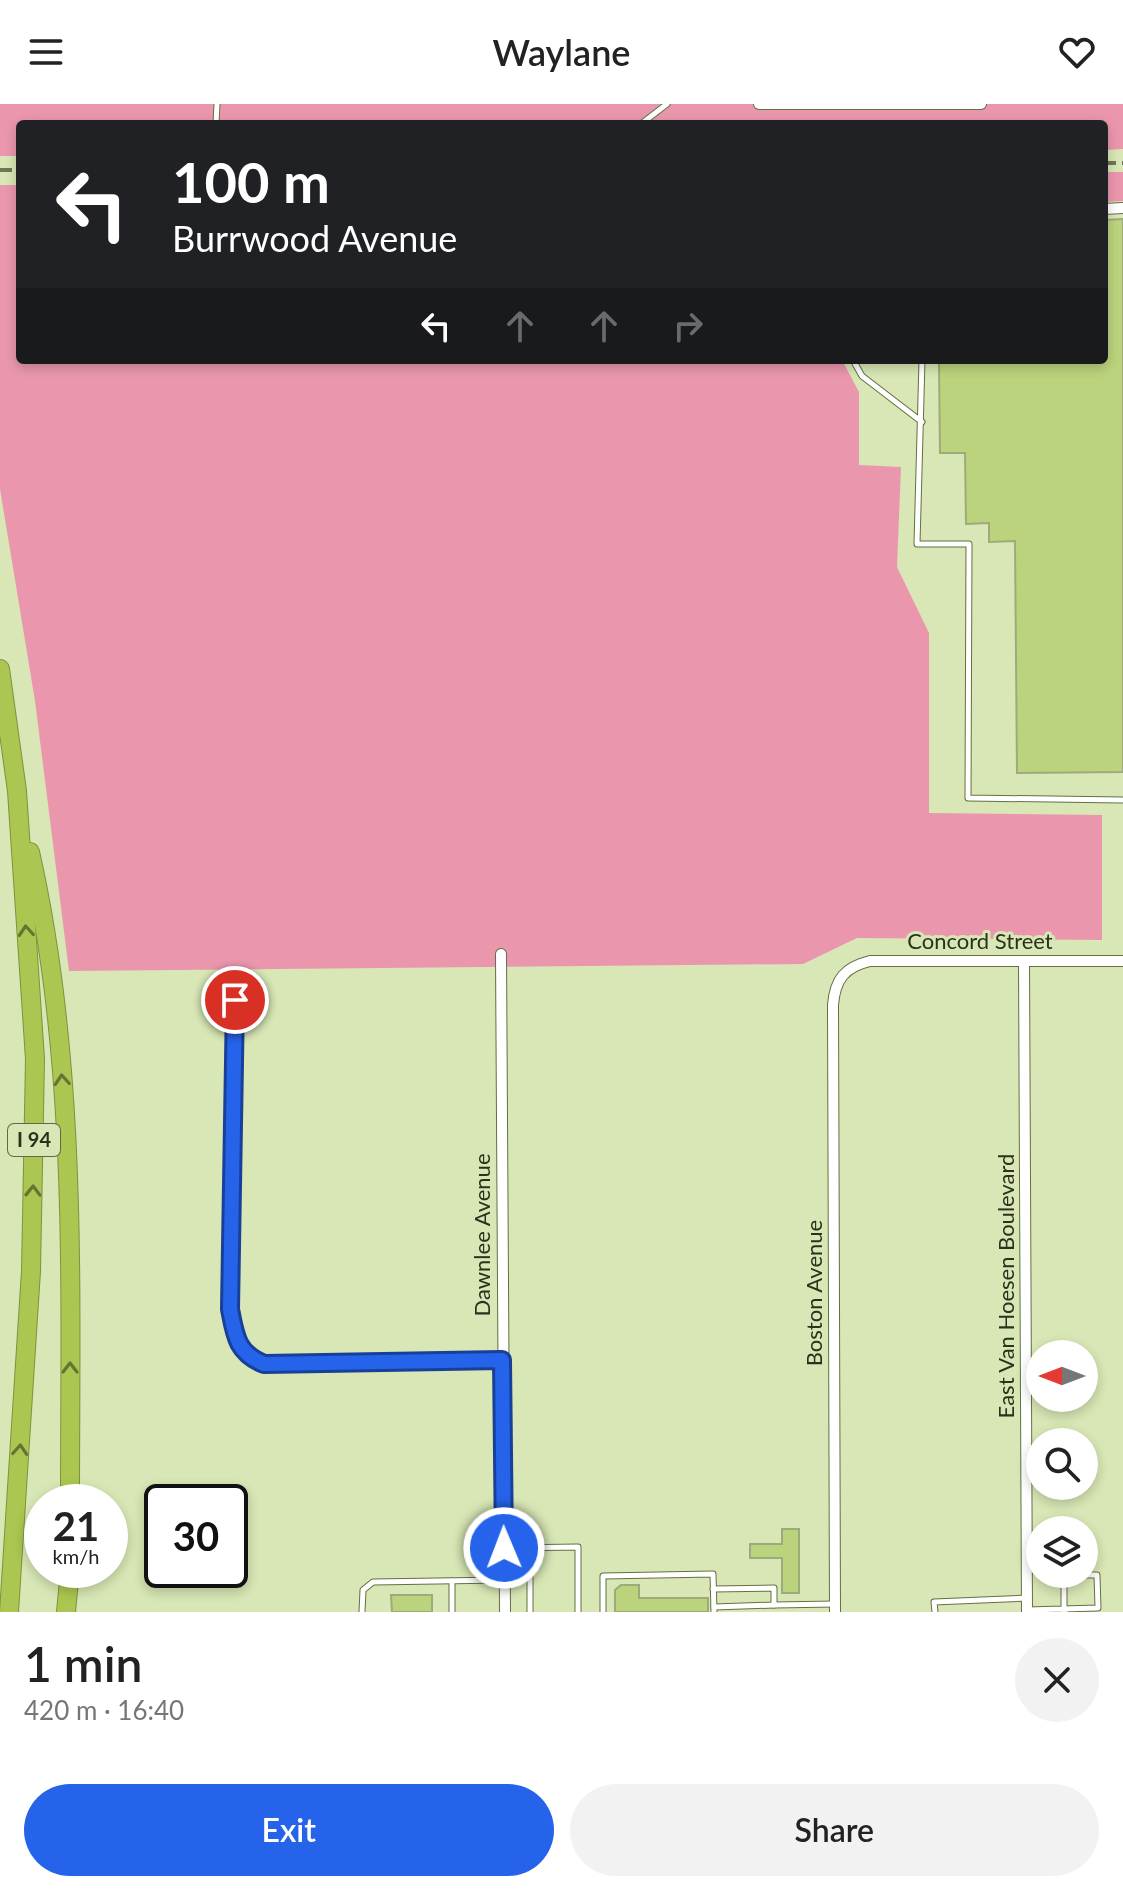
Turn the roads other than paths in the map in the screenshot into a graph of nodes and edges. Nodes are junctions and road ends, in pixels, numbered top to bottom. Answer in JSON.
{"nodes":[{"id":1,"x":667,"y":104,"type":"edge"},
{"id":2,"x":759,"y":104,"type":"edge"},
{"id":3,"x":981,"y":104,"type":"edge"},
{"id":4,"x":646,"y":120,"type":"edge"},
{"id":5,"x":855,"y":364,"type":"edge"},
{"id":6,"x":922,"y":364,"type":"edge"},
{"id":7,"x":922,"y":422,"type":"junction"},
{"id":8,"x":0,"y":669,"type":"edge"},
{"id":9,"x":17,"y":791,"type":"junction"},
{"id":10,"x":1123,"y":800,"type":"edge"},
{"id":11,"x":501,"y":954,"type":"dead end"},
{"id":12,"x":1024,"y":961,"type":"junction"},
{"id":13,"x":1123,"y":961,"type":"edge"},
{"id":14,"x":841,"y":975,"type":"joint"},
{"id":15,"x":235,"y":1000,"type":"dead end"},
{"id":16,"x":502,"y":1360,"type":"junction"},
{"id":17,"x":70,"y":1484,"type":"edge"},
{"id":18,"x":530,"y":1547,"type":"junction"},
{"id":19,"x":504,"y":1548,"type":"junction"},
{"id":20,"x":504,"y":1580,"type":"junction"},
{"id":21,"x":452,"y":1581,"type":"junction"},
{"id":22,"x":68,"y":1588,"type":"edge"},
{"id":23,"x":72,"y":1588,"type":"edge"},
{"id":24,"x":713,"y":1589,"type":"junction"},
{"id":25,"x":774,"y":1605,"type":"junction"},
{"id":26,"x":1027,"y":1607,"type":"edge"},
{"id":27,"x":835,"y":1608,"type":"edge"},
{"id":28,"x":714,"y":1610,"type":"edge"},
{"id":29,"x":1064,"y":1610,"type":"edge"},
{"id":30,"x":9,"y":1612,"type":"edge"},
{"id":31,"x":66,"y":1612,"type":"edge"},
{"id":32,"x":75,"y":1612,"type":"edge"},
{"id":33,"x":362,"y":1612,"type":"edge"},
{"id":34,"x":452,"y":1612,"type":"edge"},
{"id":35,"x":505,"y":1612,"type":"edge"},
{"id":36,"x":530,"y":1612,"type":"edge"},
{"id":37,"x":578,"y":1612,"type":"edge"},
{"id":38,"x":603,"y":1612,"type":"edge"},
{"id":39,"x":935,"y":1612,"type":"edge"}],
"edges":[{"from":1,"to":4,"type":"lane"},
{"from":2,"to":3,"type":"street"},
{"from":5,"to":7,"type":"lane"},
{"from":6,"to":7,"type":"lane"},
{"from":7,"to":10,"type":"lane"},
{"from":8,"to":9,"type":"highway","number":"I 94"},
{"from":17,"to":9,"type":"highway","one_way":true},
{"from":30,"to":9,"type":"highway","number":"I 94","one_way":true},
{"from":11,"to":16,"type":"street","name":"Dawnlee Avenue"},
{"from":12,"to":13,"type":"street","name":"Concord Street"},
{"from":12,"to":14,"type":"street","name":"Concord Street"},
{"from":12,"to":26,"type":"street","name":"East Van Hoesen Boulevard"},
{"from":14,"to":27,"type":"street","name":"Boston Avenue"},
{"from":15,"to":16,"type":"street"},
{"from":16,"to":19,"type":"street","name":"Dawnlee Avenue"},
{"from":18,"to":19,"type":"lane"},
{"from":18,"to":36,"type":"lane"},
{"from":18,"to":37,"type":"lane"},
{"from":19,"to":20,"type":"street","name":"Dawnlee Avenue"},
{"from":20,"to":21,"type":"lane"},
{"from":20,"to":35,"type":"street","name":"Dawnlee Avenue"},
{"from":21,"to":33,"type":"lane"},
{"from":21,"to":34,"type":"lane"},
{"from":22,"to":31,"type":"highway"},
{"from":23,"to":32,"type":"highway"},
{"from":24,"to":25,"type":"lane"},
{"from":24,"to":28,"type":"lane"},
{"from":24,"to":38,"type":"lane"},
{"from":25,"to":27,"type":"lane"},
{"from":25,"to":28,"type":"lane"},
{"from":26,"to":29,"type":"lane"},
{"from":26,"to":39,"type":"lane"},
{"from":29,"to":29,"type":"lane"}]}
